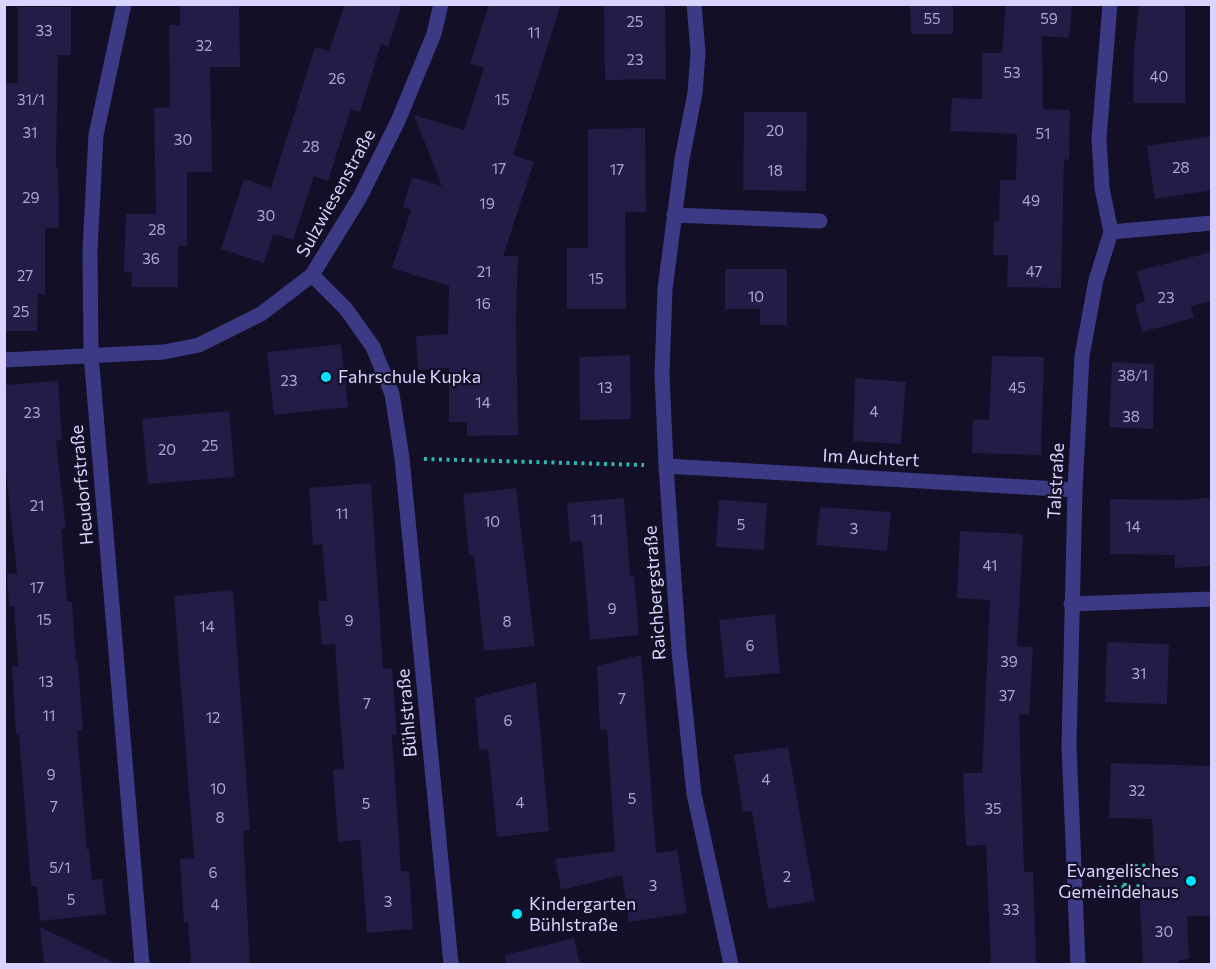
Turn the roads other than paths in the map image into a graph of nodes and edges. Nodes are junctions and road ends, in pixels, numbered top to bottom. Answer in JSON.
{"nodes":[{"id":1,"x":124,"y":4,"type":"edge"},
{"id":2,"x":441,"y":4,"type":"edge"},
{"id":3,"x":694,"y":4,"type":"edge"},
{"id":4,"x":1110,"y":4,"type":"edge"},
{"id":5,"x":674,"y":215,"type":"junction"},
{"id":6,"x":820,"y":221,"type":"dead end"},
{"id":7,"x":1212,"y":223,"type":"edge"},
{"id":8,"x":1111,"y":232,"type":"junction"},
{"id":9,"x":312,"y":275,"type":"junction"},
{"id":10,"x":91,"y":354,"type":"junction"},
{"id":11,"x":4,"y":360,"type":"edge"},
{"id":12,"x":666,"y":466,"type":"junction"},
{"id":13,"x":1075,"y":490,"type":"junction"},
{"id":14,"x":1212,"y":599,"type":"edge"},
{"id":15,"x":1071,"y":604,"type":"junction"},
{"id":16,"x":142,"y":964,"type":"edge"},
{"id":17,"x":451,"y":964,"type":"edge"},
{"id":18,"x":731,"y":964,"type":"edge"},
{"id":19,"x":1078,"y":964,"type":"edge"}],
"edges":[{"from":1,"to":10,"type":"street","name":"Heudorfstraße"},
{"from":2,"to":9,"type":"street","name":"Sulzwiesenstraße"},
{"from":3,"to":5,"type":"street","name":"Raichbergstraße"},
{"from":4,"to":8,"type":"street"},
{"from":5,"to":6,"type":"street"},
{"from":5,"to":12,"type":"street","name":"Raichbergstraße"},
{"from":7,"to":8,"type":"street"},
{"from":8,"to":13,"type":"street","name":"Talstraße"},
{"from":9,"to":10,"type":"street","name":"Sulzwiesenstraße"},
{"from":9,"to":17,"type":"street","name":"Bühlstraße"},
{"from":10,"to":11,"type":"street","name":"Sulzwiesenstraße"},
{"from":10,"to":16,"type":"street","name":"Heudorfstraße"},
{"from":12,"to":13,"type":"street","name":"Im Auchtert"},
{"from":12,"to":18,"type":"street","name":"Raichbergstraße"},
{"from":13,"to":15,"type":"street","name":"Talstraße"},
{"from":14,"to":15,"type":"street"},
{"from":15,"to":19,"type":"street","name":"Talstraße"}]}
